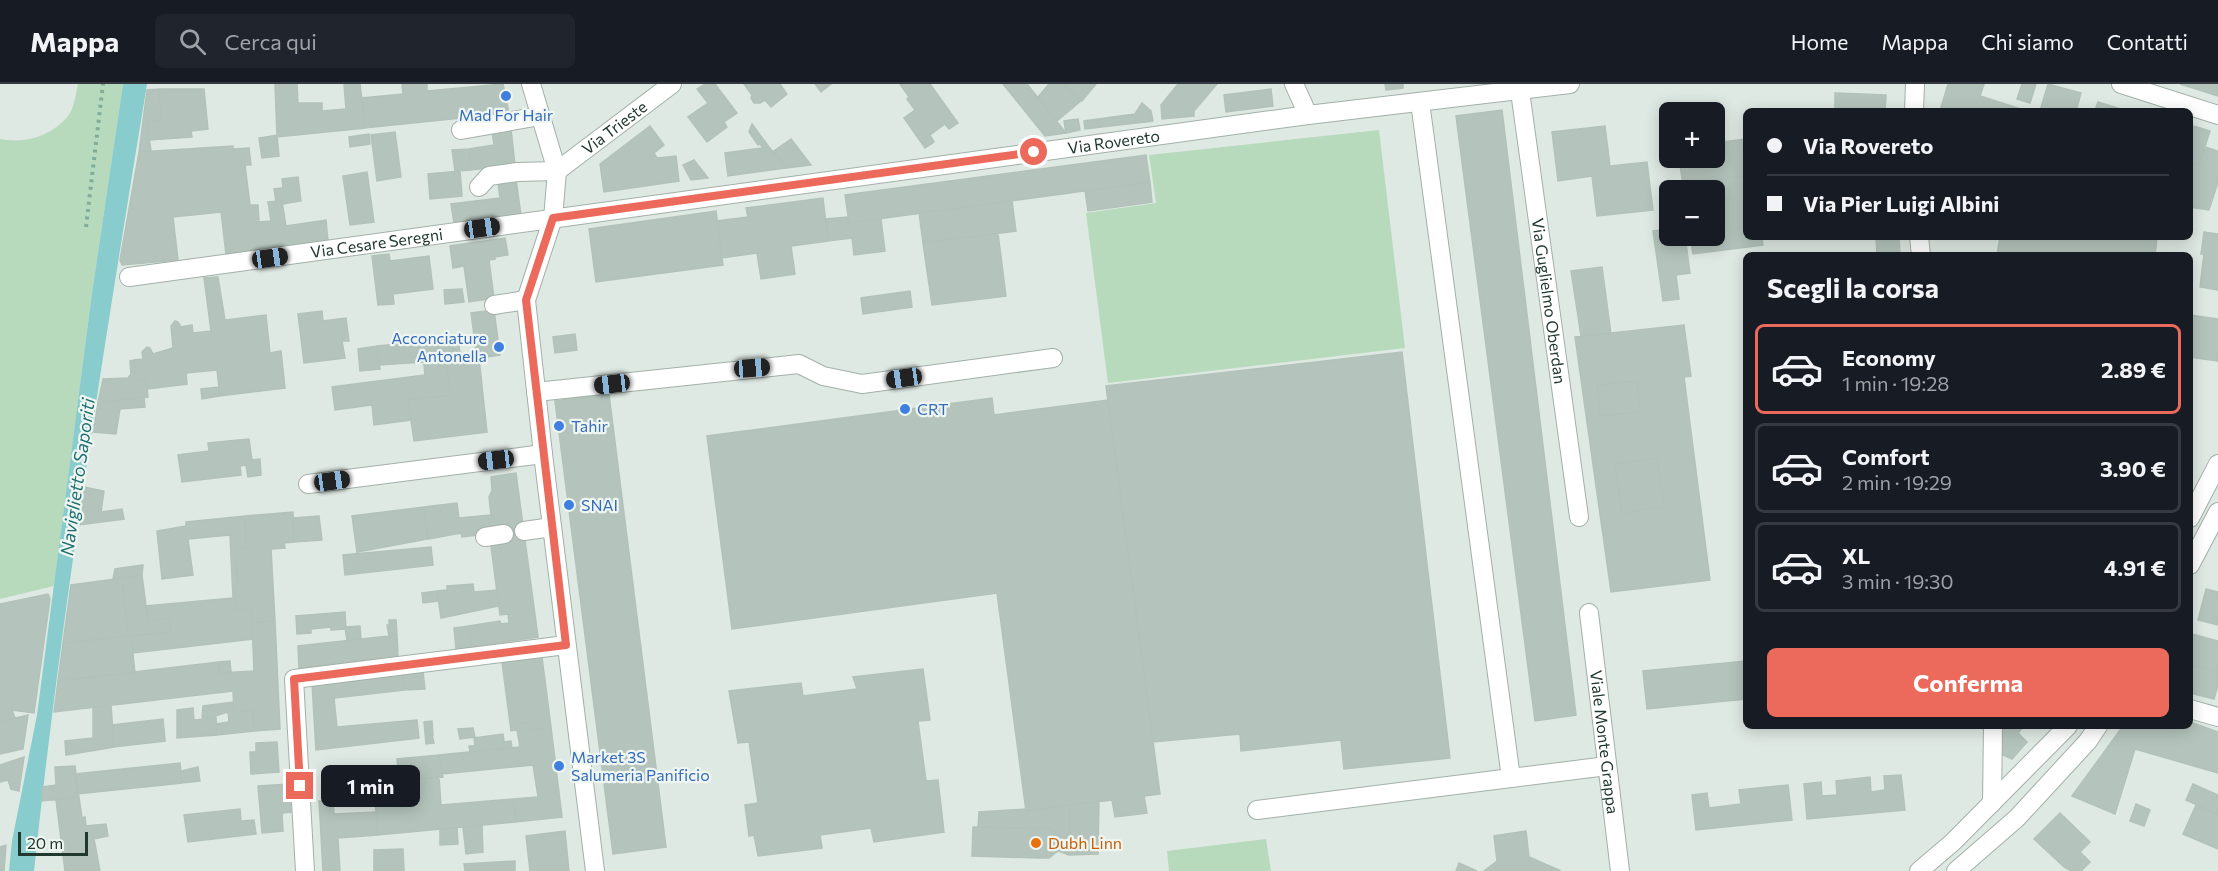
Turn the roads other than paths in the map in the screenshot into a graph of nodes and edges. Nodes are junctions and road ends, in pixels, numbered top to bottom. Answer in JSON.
{"nodes":[{"id":1,"x":531,"y":84,"type":"edge"},
{"id":2,"x":672,"y":84,"type":"edge"},
{"id":3,"x":1294,"y":84,"type":"edge"},
{"id":4,"x":1570,"y":84,"type":"edge"},
{"id":5,"x":1915,"y":84,"type":"edge"},
{"id":6,"x":2121,"y":84,"type":"edge"},
{"id":7,"x":1520,"y":87,"type":"edge"},
{"id":8,"x":1420,"y":102,"type":"junction"},
{"id":9,"x":1914,"y":108,"type":"edge"},
{"id":10,"x":1308,"y":115,"type":"junction"},
{"id":11,"x":2218,"y":115,"type":"edge"},
{"id":12,"x":540,"y":116,"type":"junction"},
{"id":13,"x":461,"y":130,"type":"dead end"},
{"id":14,"x":557,"y":171,"type":"junction"},
{"id":15,"x":479,"y":187,"type":"dead end"},
{"id":16,"x":553,"y":218,"type":"junction"},
{"id":17,"x":129,"y":277,"type":"dead end"},
{"id":18,"x":526,"y":300,"type":"junction"},
{"id":19,"x":494,"y":304,"type":"dead end"},
{"id":20,"x":1053,"y":358,"type":"dead end"},
{"id":21,"x":536,"y":392,"type":"junction"},
{"id":22,"x":543,"y":454,"type":"junction"},
{"id":23,"x":2218,"y":464,"type":"edge"},
{"id":24,"x":308,"y":484,"type":"dead end"},
{"id":25,"x":2193,"y":512,"type":"edge"},
{"id":26,"x":2218,"y":512,"type":"edge"},
{"id":27,"x":1579,"y":517,"type":"dead end"},
{"id":28,"x":552,"y":527,"type":"junction"},
{"id":29,"x":524,"y":531,"type":"dead end"},
{"id":30,"x":504,"y":534,"type":"dead end"},
{"id":31,"x":485,"y":537,"type":"dead end"},
{"id":32,"x":2193,"y":559,"type":"edge"},
{"id":33,"x":1589,"y":613,"type":"dead end"},
{"id":34,"x":566,"y":645,"type":"junction"},
{"id":35,"x":2193,"y":710,"type":"edge"},
{"id":36,"x":2218,"y":717,"type":"edge"},
{"id":37,"x":1993,"y":729,"type":"edge"},
{"id":38,"x":2065,"y":729,"type":"edge"},
{"id":39,"x":2096,"y":729,"type":"edge"},
{"id":40,"x":1607,"y":766,"type":"junction"},
{"id":41,"x":1511,"y":778,"type":"junction"},
{"id":42,"x":1992,"y":803,"type":"junction"},
{"id":43,"x":1257,"y":810,"type":"dead end"},
{"id":44,"x":305,"y":871,"type":"edge"},
{"id":45,"x":595,"y":871,"type":"edge"},
{"id":46,"x":1620,"y":871,"type":"edge"},
{"id":47,"x":1918,"y":871,"type":"edge"},
{"id":48,"x":1956,"y":871,"type":"edge"}],
"edges":[{"from":1,"to":12,"type":"street"},
{"from":2,"to":14,"type":"street","name":"Via Trieste"},
{"from":3,"to":10,"type":"street"},
{"from":4,"to":7,"type":"street","name":"Via Rovereto"},
{"from":5,"to":9,"type":"street"},
{"from":6,"to":11,"type":"street"},
{"from":7,"to":8,"type":"street","name":"Via Rovereto"},
{"from":7,"to":27,"type":"street","name":"Via Guglielmo Oberdan"},
{"from":8,"to":10,"type":"street","name":"Via Rovereto"},
{"from":8,"to":41,"type":"street"},
{"from":10,"to":16,"type":"street","name":"Via Rovereto"},
{"from":12,"to":13,"type":"street"},
{"from":12,"to":14,"type":"street"},
{"from":14,"to":15,"type":"street"},
{"from":14,"to":16,"type":"street"},
{"from":16,"to":17,"type":"street","name":"Via Cesare Seregni"},
{"from":16,"to":18,"type":"street"},
{"from":18,"to":19,"type":"street"},
{"from":18,"to":21,"type":"street"},
{"from":20,"to":21,"type":"street"},
{"from":21,"to":22,"type":"street"},
{"from":22,"to":24,"type":"street"},
{"from":22,"to":28,"type":"street"},
{"from":23,"to":25,"type":"street"},
{"from":26,"to":32,"type":"street"},
{"from":28,"to":29,"type":"street"},
{"from":28,"to":34,"type":"street"},
{"from":30,"to":31,"type":"street"},
{"from":33,"to":40,"type":"street","name":"Viale Monte Grappa"},
{"from":34,"to":44,"type":"street"},
{"from":34,"to":45,"type":"street"},
{"from":35,"to":36,"type":"street"},
{"from":37,"to":42,"type":"street"},
{"from":38,"to":42,"type":"street"},
{"from":39,"to":48,"type":"street"},
{"from":40,"to":41,"type":"street"},
{"from":40,"to":46,"type":"street","name":"Viale Monte Grappa"},
{"from":41,"to":43,"type":"street"},
{"from":42,"to":47,"type":"street"}]}
